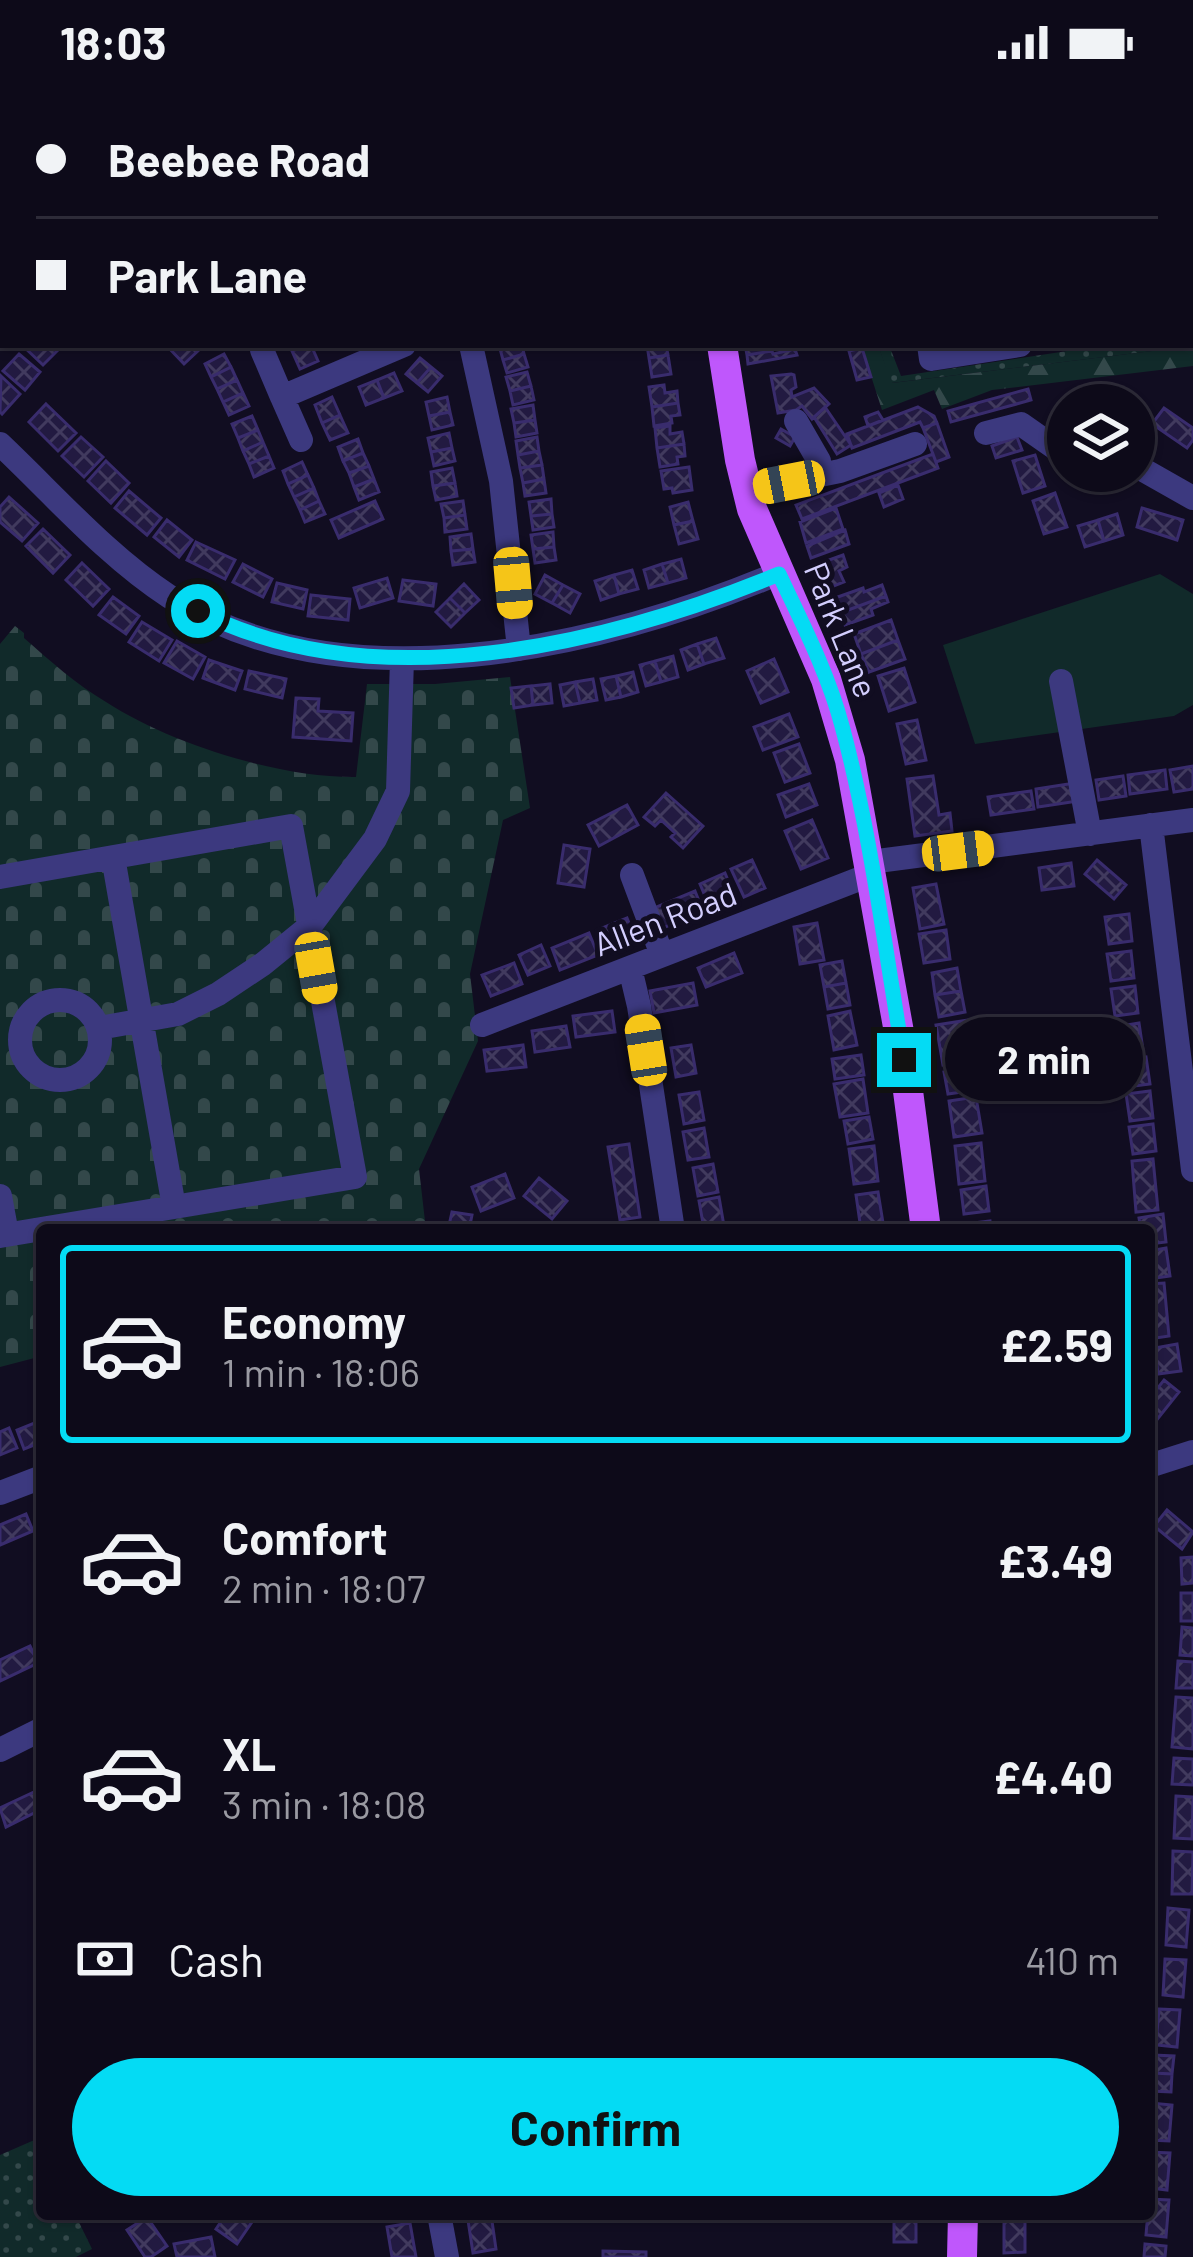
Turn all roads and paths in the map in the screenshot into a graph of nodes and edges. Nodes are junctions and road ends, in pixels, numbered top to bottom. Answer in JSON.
{"nodes":[{"id":1,"x":397,"y":348,"type":"edge"},
{"id":2,"x":472,"y":348,"type":"edge"},
{"id":3,"x":722,"y":348,"type":"edge"},
{"id":4,"x":929,"y":348,"type":"edge"},
{"id":5,"x":1001,"y":348,"type":"edge"},
{"id":6,"x":262,"y":350,"type":"dead end"},
{"id":7,"x":282,"y":397,"type":"junction"},
{"id":8,"x":796,"y":422,"type":"dead end"},
{"id":9,"x":986,"y":433,"type":"dead end"},
{"id":10,"x":301,"y":440,"type":"dead end"},
{"id":11,"x":1047,"y":442,"type":"edge"},
{"id":12,"x":0,"y":444,"type":"edge"},
{"id":13,"x":915,"y":444,"type":"dead end"},
{"id":14,"x":814,"y":476,"type":"junction"},
{"id":15,"x":1155,"y":476,"type":"edge"},
{"id":16,"x":746,"y":490,"type":"junction"},
{"id":17,"x":1193,"y":498,"type":"edge"},
{"id":18,"x":779,"y":574,"type":"junction"},
{"id":19,"x":519,"y":649,"type":"junction"},
{"id":20,"x":402,"y":659,"type":"junction"},
{"id":21,"x":1061,"y":681,"type":"dead end"},
{"id":22,"x":1193,"y":820,"type":"edge"},
{"id":23,"x":1151,"y":826,"type":"junction"},
{"id":24,"x":1090,"y":834,"type":"junction"},
{"id":25,"x":113,"y":857,"type":"junction"},
{"id":26,"x":871,"y":868,"type":"junction"},
{"id":27,"x":632,"y":875,"type":"dead end"},
{"id":28,"x":0,"y":877,"type":"edge"},
{"id":29,"x":309,"y":927,"type":"junction"},
{"id":30,"x":662,"y":955,"type":"junction"},
{"id":31,"x":630,"y":968,"type":"junction"},
{"id":32,"x":141,"y":1021,"type":"junction"},
{"id":33,"x":482,"y":1025,"type":"dead end"},
{"id":34,"x":99,"y":1028,"type":"junction"},
{"id":35,"x":11,"y":1055,"type":"edge"},
{"id":36,"x":1193,"y":1171,"type":"edge"},
{"id":37,"x":0,"y":1196,"type":"edge"},
{"id":38,"x":174,"y":1207,"type":"junction"},
{"id":39,"x":70,"y":1224,"type":"edge"},
{"id":40,"x":673,"y":1224,"type":"edge"},
{"id":41,"x":925,"y":1224,"type":"edge"},
{"id":42,"x":36,"y":1230,"type":"edge"},
{"id":43,"x":3,"y":1235,"type":"edge"},
{"id":44,"x":1193,"y":1451,"type":"edge"},
{"id":45,"x":1155,"y":1467,"type":"edge"},
{"id":46,"x":1155,"y":1470,"type":"edge"},
{"id":47,"x":1193,"y":1473,"type":"edge"},
{"id":48,"x":36,"y":1479,"type":"edge"},
{"id":49,"x":0,"y":1493,"type":"edge"},
{"id":50,"x":36,"y":1732,"type":"edge"},
{"id":51,"x":0,"y":1750,"type":"edge"},
{"id":52,"x":440,"y":2220,"type":"edge"},
{"id":53,"x":963,"y":2220,"type":"edge"},
{"id":54,"x":447,"y":2257,"type":"edge"},
{"id":55,"x":962,"y":2257,"type":"edge"}],
"edges":[{"from":1,"to":7,"type":"street"},
{"from":2,"to":19,"type":"street"},
{"from":3,"to":16,"type":"main road","name":"Park Lane"},
{"from":4,"to":5,"type":"street"},
{"from":6,"to":7,"type":"street"},
{"from":7,"to":10,"type":"street"},
{"from":8,"to":14,"type":"street"},
{"from":9,"to":11,"type":"street"},
{"from":12,"to":20,"type":"street"},
{"from":13,"to":14,"type":"street"},
{"from":14,"to":16,"type":"street"},
{"from":15,"to":17,"type":"street"},
{"from":16,"to":18,"type":"main road","name":"Park Lane"},
{"from":18,"to":19,"type":"street"},
{"from":18,"to":26,"type":"main road","name":"Park Lane"},
{"from":19,"to":20,"type":"street"},
{"from":20,"to":29,"type":"street"},
{"from":21,"to":24,"type":"street"},
{"from":22,"to":23,"type":"street","name":"Allen Road"},
{"from":23,"to":24,"type":"street","name":"Allen Road"},
{"from":23,"to":36,"type":"street"},
{"from":24,"to":26,"type":"street","name":"Allen Road"},
{"from":25,"to":28,"type":"street"},
{"from":25,"to":29,"type":"street"},
{"from":25,"to":32,"type":"street"},
{"from":26,"to":30,"type":"street","name":"Allen Road"},
{"from":26,"to":41,"type":"main road","name":"Park Lane"},
{"from":27,"to":30,"type":"street"},
{"from":29,"to":32,"type":"street"},
{"from":29,"to":38,"type":"street"},
{"from":30,"to":31,"type":"street","name":"Allen Road"},
{"from":31,"to":33,"type":"street","name":"Allen Road"},
{"from":31,"to":40,"type":"street"},
{"from":32,"to":34,"type":"street"},
{"from":32,"to":38,"type":"street"},
{"from":34,"to":35,"type":"street"},
{"from":34,"to":35,"type":"street"},
{"from":37,"to":43,"type":"street"},
{"from":38,"to":39,"type":"street"},
{"from":42,"to":43,"type":"street"},
{"from":44,"to":45,"type":"street"},
{"from":46,"to":47,"type":"street"},
{"from":48,"to":49,"type":"street"},
{"from":50,"to":51,"type":"street"},
{"from":52,"to":54,"type":"street"},
{"from":53,"to":55,"type":"main road"}]}
